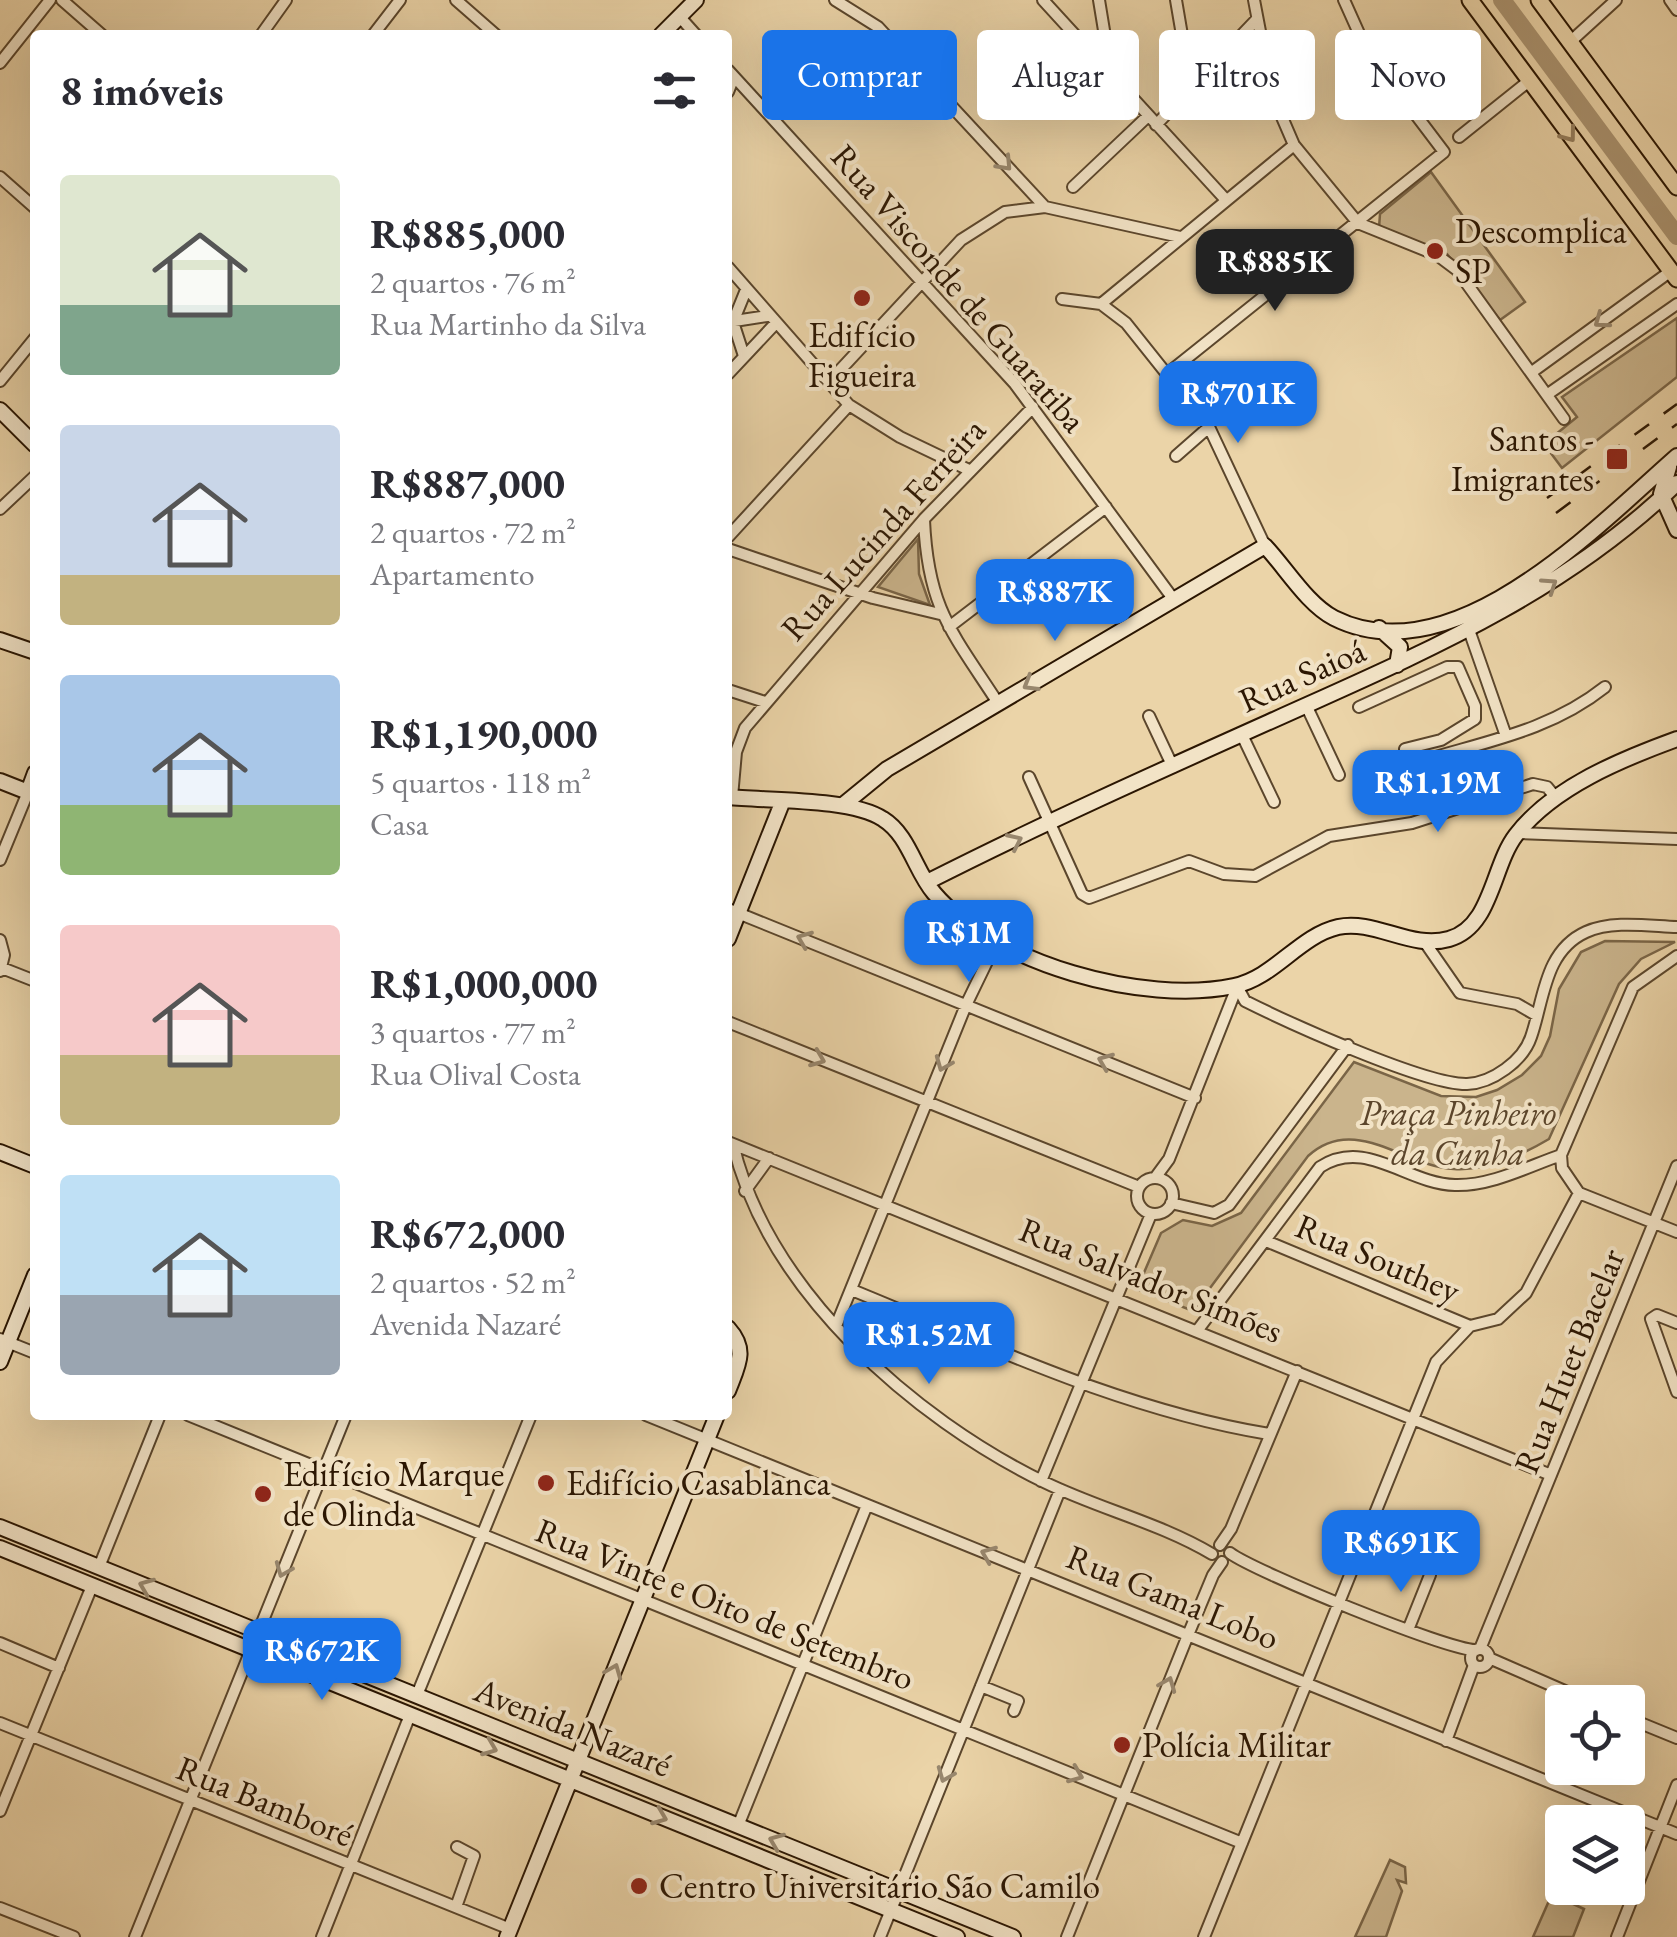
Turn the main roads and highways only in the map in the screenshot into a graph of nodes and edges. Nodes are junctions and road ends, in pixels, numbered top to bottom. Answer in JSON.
{"nodes":[{"id":1,"x":696,"y":0,"type":"edge"},
{"id":2,"x":1470,"y":0,"type":"edge"},
{"id":3,"x":1539,"y":0,"type":"edge"},
{"id":4,"x":665,"y":30,"type":"edge"},
{"id":5,"x":1677,"y":187,"type":"edge"},
{"id":6,"x":1674,"y":275,"type":"edge"},
{"id":7,"x":0,"y":410,"type":"edge"},
{"id":8,"x":30,"y":440,"type":"edge"},
{"id":9,"x":1676,"y":457,"type":"edge"},
{"id":10,"x":1677,"y":483,"type":"edge"},
{"id":11,"x":1662,"y":498,"type":"junction"},
{"id":12,"x":1677,"y":530,"type":"edge"},
{"id":13,"x":1422,"y":627,"type":"junction"},
{"id":14,"x":1379,"y":628,"type":"junction"},
{"id":15,"x":0,"y":640,"type":"edge"},
{"id":16,"x":1433,"y":649,"type":"junction"},
{"id":17,"x":30,"y":650,"type":"edge"},
{"id":18,"x":1397,"y":666,"type":"junction"},
{"id":19,"x":1677,"y":739,"type":"edge"},
{"id":20,"x":0,"y":780,"type":"edge"},
{"id":21,"x":869,"y":781,"type":"junction"},
{"id":22,"x":30,"y":793,"type":"edge"},
{"id":23,"x":732,"y":797,"type":"edge"},
{"id":24,"x":782,"y":803,"type":"junction"},
{"id":25,"x":844,"y":805,"type":"junction"},
{"id":26,"x":867,"y":811,"type":"junction"},
{"id":27,"x":927,"y":882,"type":"junction"},
{"id":28,"x":733,"y":911,"type":"edge"},
{"id":29,"x":0,"y":1152,"type":"edge"},
{"id":30,"x":30,"y":1164,"type":"edge"},
{"id":31,"x":30,"y":1286,"type":"edge"},
{"id":32,"x":732,"y":1332,"type":"edge"},
{"id":33,"x":4,"y":1340,"type":"edge"},
{"id":34,"x":0,"y":1362,"type":"edge"},
{"id":35,"x":732,"y":1381,"type":"edge"},
{"id":36,"x":715,"y":1420,"type":"edge"},
{"id":37,"x":0,"y":1527,"type":"edge"},
{"id":38,"x":0,"y":1548,"type":"edge"},
{"id":39,"x":577,"y":1762,"type":"junction"},
{"id":40,"x":570,"y":1780,"type":"junction"},
{"id":41,"x":509,"y":1933,"type":"edge"},
{"id":42,"x":958,"y":1937,"type":"edge"},
{"id":43,"x":1012,"y":1937,"type":"edge"}],
"edges":[{"from":1,"to":4,"type":"main road"},
{"from":2,"to":6,"type":"main road","one_way":true},
{"from":3,"to":5,"type":"main road"},
{"from":7,"to":8,"type":"main road"},
{"from":9,"to":11,"type":"main road"},
{"from":9,"to":13,"type":"main road"},
{"from":10,"to":11,"type":"main road","name":"Rua Saioá"},
{"from":11,"to":12,"type":"main road"},
{"from":16,"to":11,"type":"main road","name":"Rua Saioá","one_way":true},
{"from":13,"to":14,"type":"main road"},
{"from":13,"to":16,"type":"main road"},
{"from":14,"to":18,"type":"main road"},
{"from":14,"to":21,"type":"main road","one_way":true},
{"from":15,"to":17,"type":"main road"},
{"from":16,"to":18,"type":"main road","name":"Rua Saioá"},
{"from":27,"to":18,"type":"main road","name":"Rua Saioá","one_way":true},
{"from":19,"to":27,"type":"main road"},
{"from":20,"to":22,"type":"main road"},
{"from":21,"to":25,"type":"main road"},
{"from":21,"to":26,"type":"main road"},
{"from":23,"to":24,"type":"main road"},
{"from":24,"to":25,"type":"main road"},
{"from":24,"to":28,"type":"main road"},
{"from":25,"to":26,"type":"main road"},
{"from":26,"to":27,"type":"main road"},
{"from":29,"to":30,"type":"main road"},
{"from":31,"to":33,"type":"main road"},
{"from":32,"to":35,"type":"main road"},
{"from":33,"to":34,"type":"main road"},
{"from":39,"to":36,"type":"main road","one_way":true},
{"from":39,"to":37,"type":"main road","name":"Avenida Nazaré","one_way":true},
{"from":38,"to":40,"type":"main road","name":"Avenida Nazaré","one_way":true},
{"from":39,"to":40,"type":"main road"},
{"from":43,"to":39,"type":"main road","name":"Avenida Nazaré","one_way":true},
{"from":40,"to":41,"type":"main road"},
{"from":40,"to":42,"type":"main road","name":"Avenida Nazaré","one_way":true}]}
